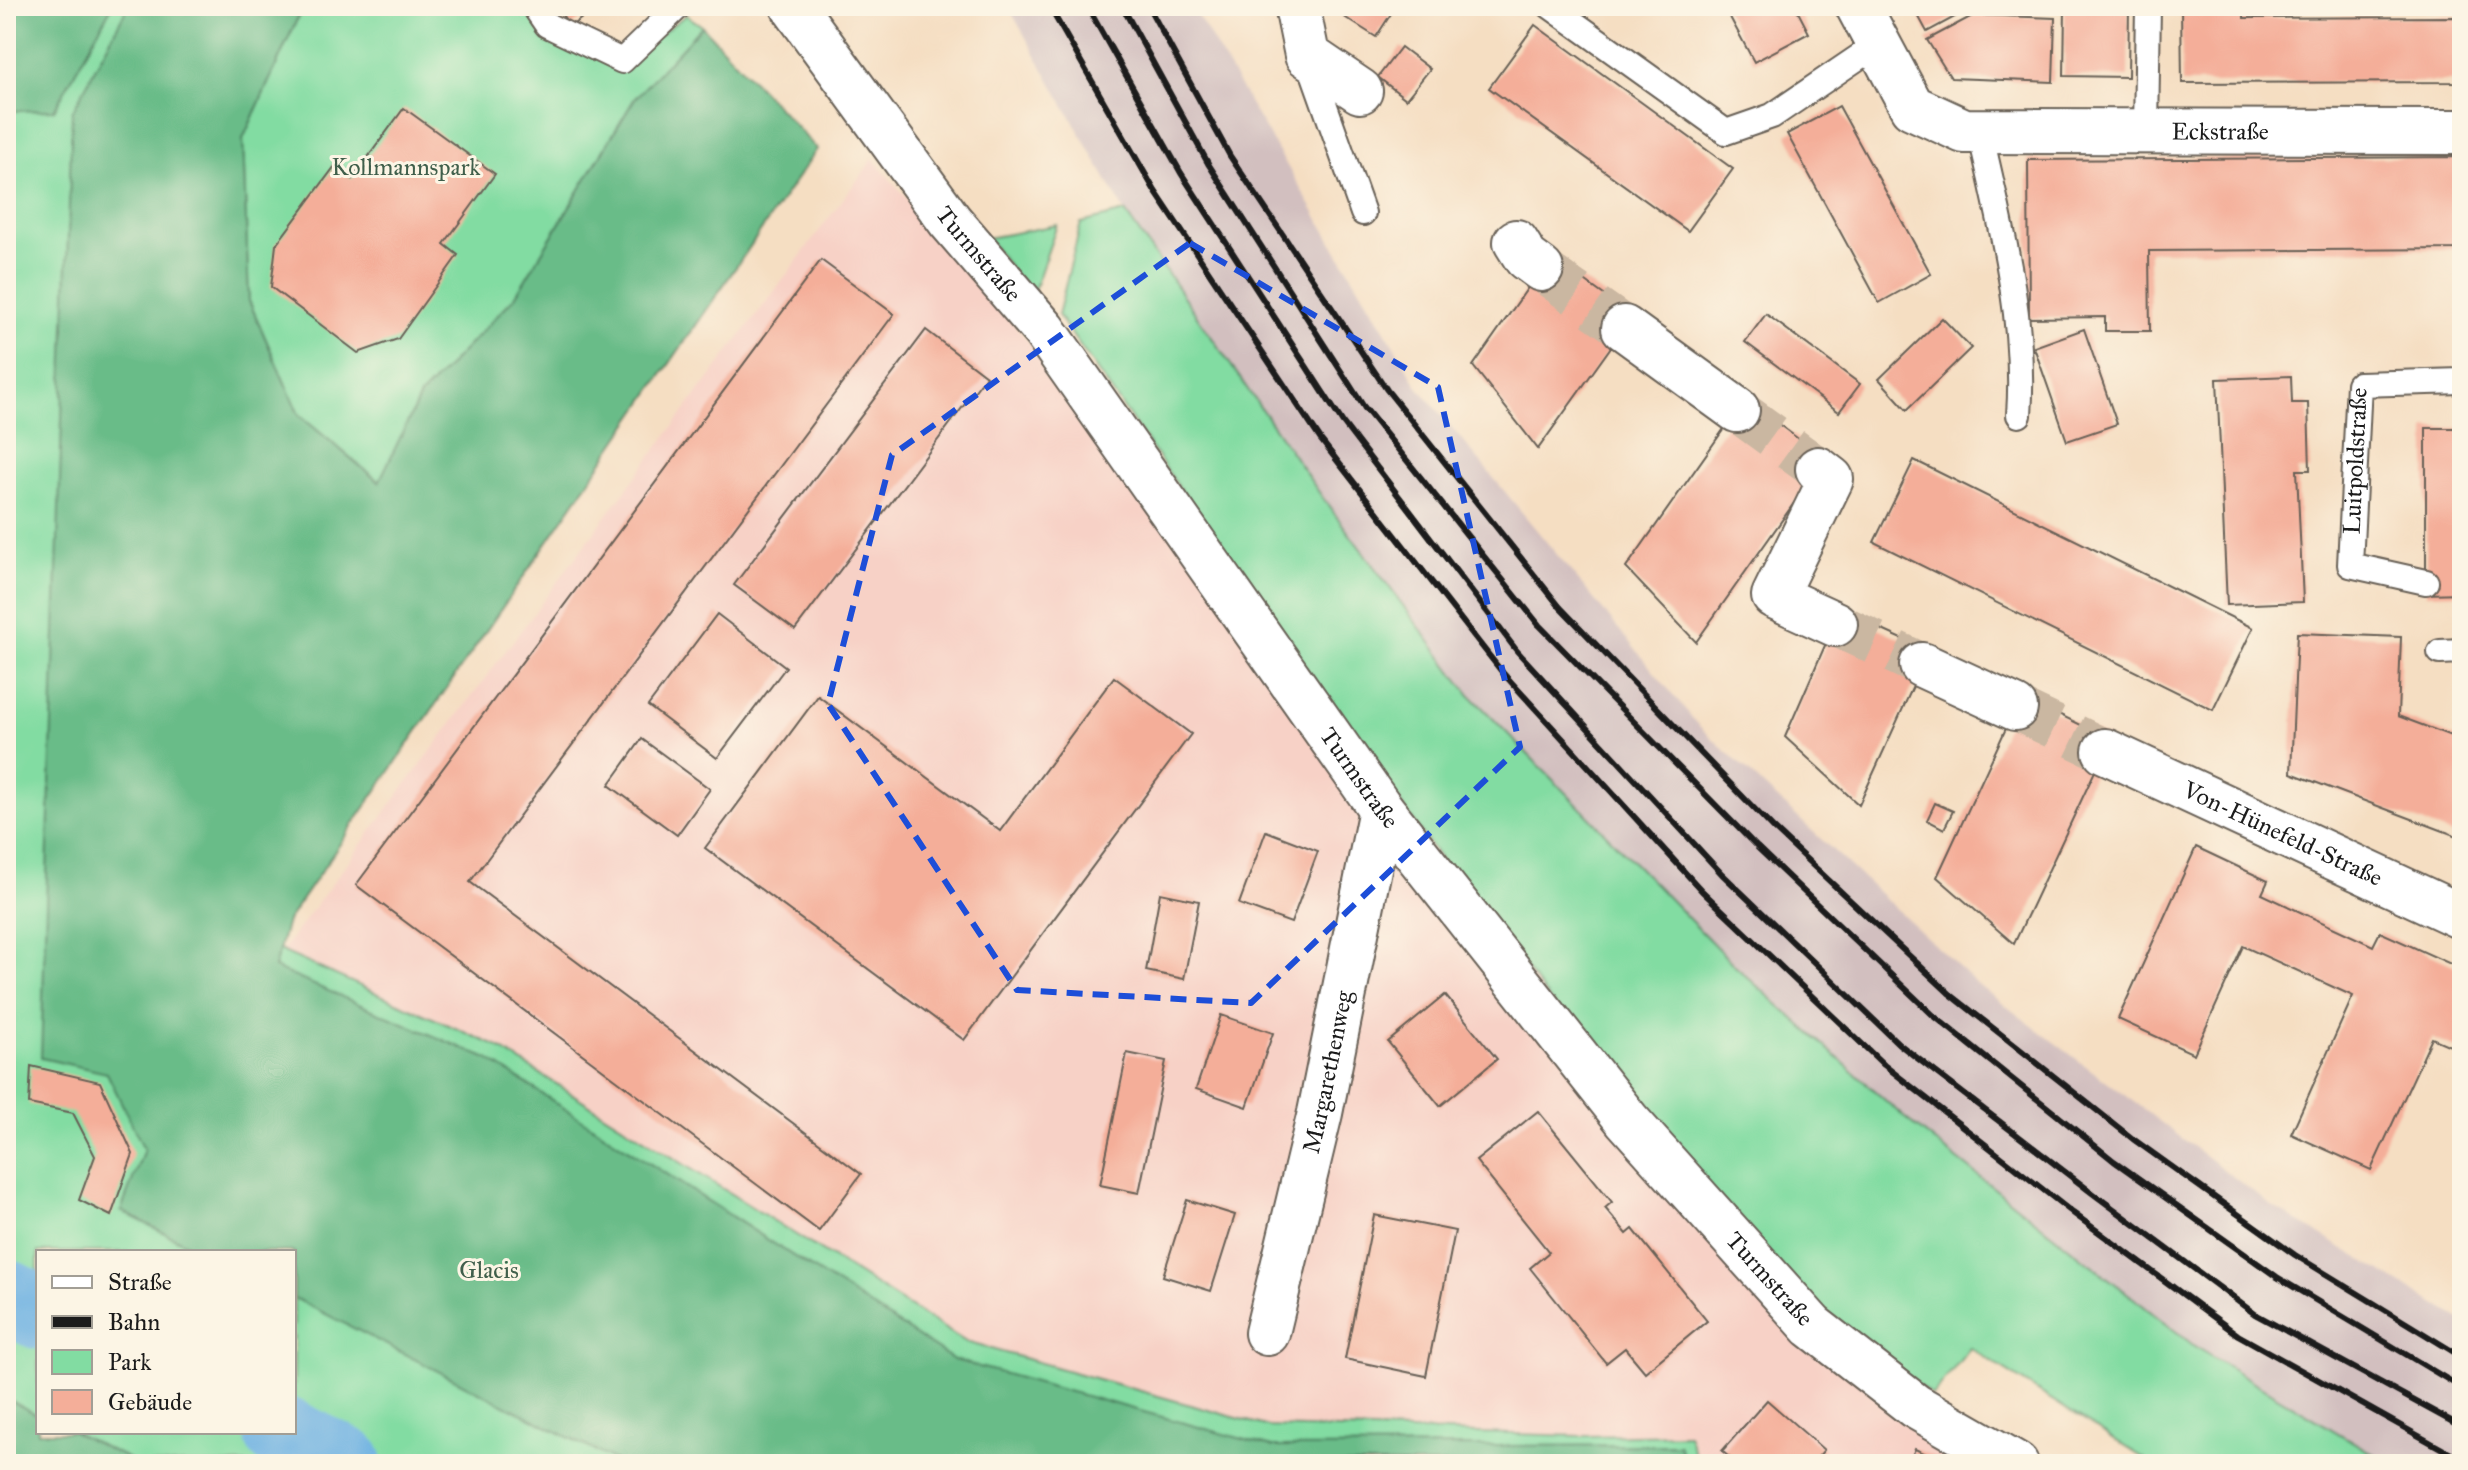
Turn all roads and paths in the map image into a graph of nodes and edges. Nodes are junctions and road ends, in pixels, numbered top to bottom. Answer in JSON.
{"nodes":[{"id":1,"x":534,"y":6,"type":"edge"},
{"id":2,"x":679,"y":6,"type":"edge"},
{"id":3,"x":793,"y":6,"type":"edge"},
{"id":4,"x":1297,"y":6,"type":"edge"},
{"id":5,"x":1550,"y":6,"type":"edge"},
{"id":6,"x":1858,"y":6,"type":"edge"},
{"id":7,"x":2148,"y":6,"type":"edge"},
{"id":8,"x":1878,"y":44,"type":"junction"},
{"id":9,"x":1307,"y":55,"type":"junction"},
{"id":10,"x":1360,"y":91,"type":"dead end"},
{"id":11,"x":2146,"y":130,"type":"junction"},
{"id":12,"x":1980,"y":132,"type":"junction"},
{"id":13,"x":2462,"y":132,"type":"edge"},
{"id":14,"x":1363,"y":213,"type":"dead end"},
{"id":15,"x":1624,"y":328,"type":"tunnel mouth"},
{"id":16,"x":2462,"y":381,"type":"edge"},
{"id":17,"x":1737,"y":410,"type":"tunnel mouth"},
{"id":18,"x":2019,"y":415,"type":"dead end"},
{"id":19,"x":1818,"y":469,"type":"dead end"},
{"id":20,"x":2426,"y":582,"type":"dead end"},
{"id":21,"x":1835,"y":624,"type":"tunnel mouth"},
{"id":22,"x":1922,"y":665,"type":"tunnel mouth"},
{"id":23,"x":2015,"y":708,"type":"tunnel mouth"},
{"id":24,"x":2105,"y":751,"type":"tunnel mouth"},
{"id":25,"x":1381,"y":809,"type":"junction"},
{"id":26,"x":2462,"y":917,"type":"edge"},
{"id":27,"x":1267,"y":1333,"type":"dead end"},
{"id":28,"x":2016,"y":1464,"type":"edge"}],
"edges":[{"from":1,"to":2,"type":"lane"},
{"from":3,"to":25,"type":"street","name":"Turmstraße"},
{"from":4,"to":9,"type":"street"},
{"from":5,"to":8,"type":"lane"},
{"from":6,"to":8,"type":"street","name":"Eckstraße"},
{"from":7,"to":11,"type":"lane"},
{"from":8,"to":12,"type":"street","name":"Eckstraße"},
{"from":9,"to":10,"type":"street"},
{"from":9,"to":14,"type":"lane"},
{"from":11,"to":12,"type":"street","name":"Eckstraße"},
{"from":11,"to":13,"type":"street","name":"Eckstraße"},
{"from":12,"to":18,"type":"lane"},
{"from":15,"to":17,"type":"street"},
{"from":16,"to":20,"type":"lane","name":"Luitpoldstraße"},
{"from":19,"to":21,"type":"street"},
{"from":22,"to":23,"type":"street"},
{"from":24,"to":26,"type":"street","name":"Von-Hünefeld-Straße"},
{"from":25,"to":27,"type":"street","name":"Margarethenweg"},
{"from":25,"to":28,"type":"street","name":"Turmstraße"}]}
